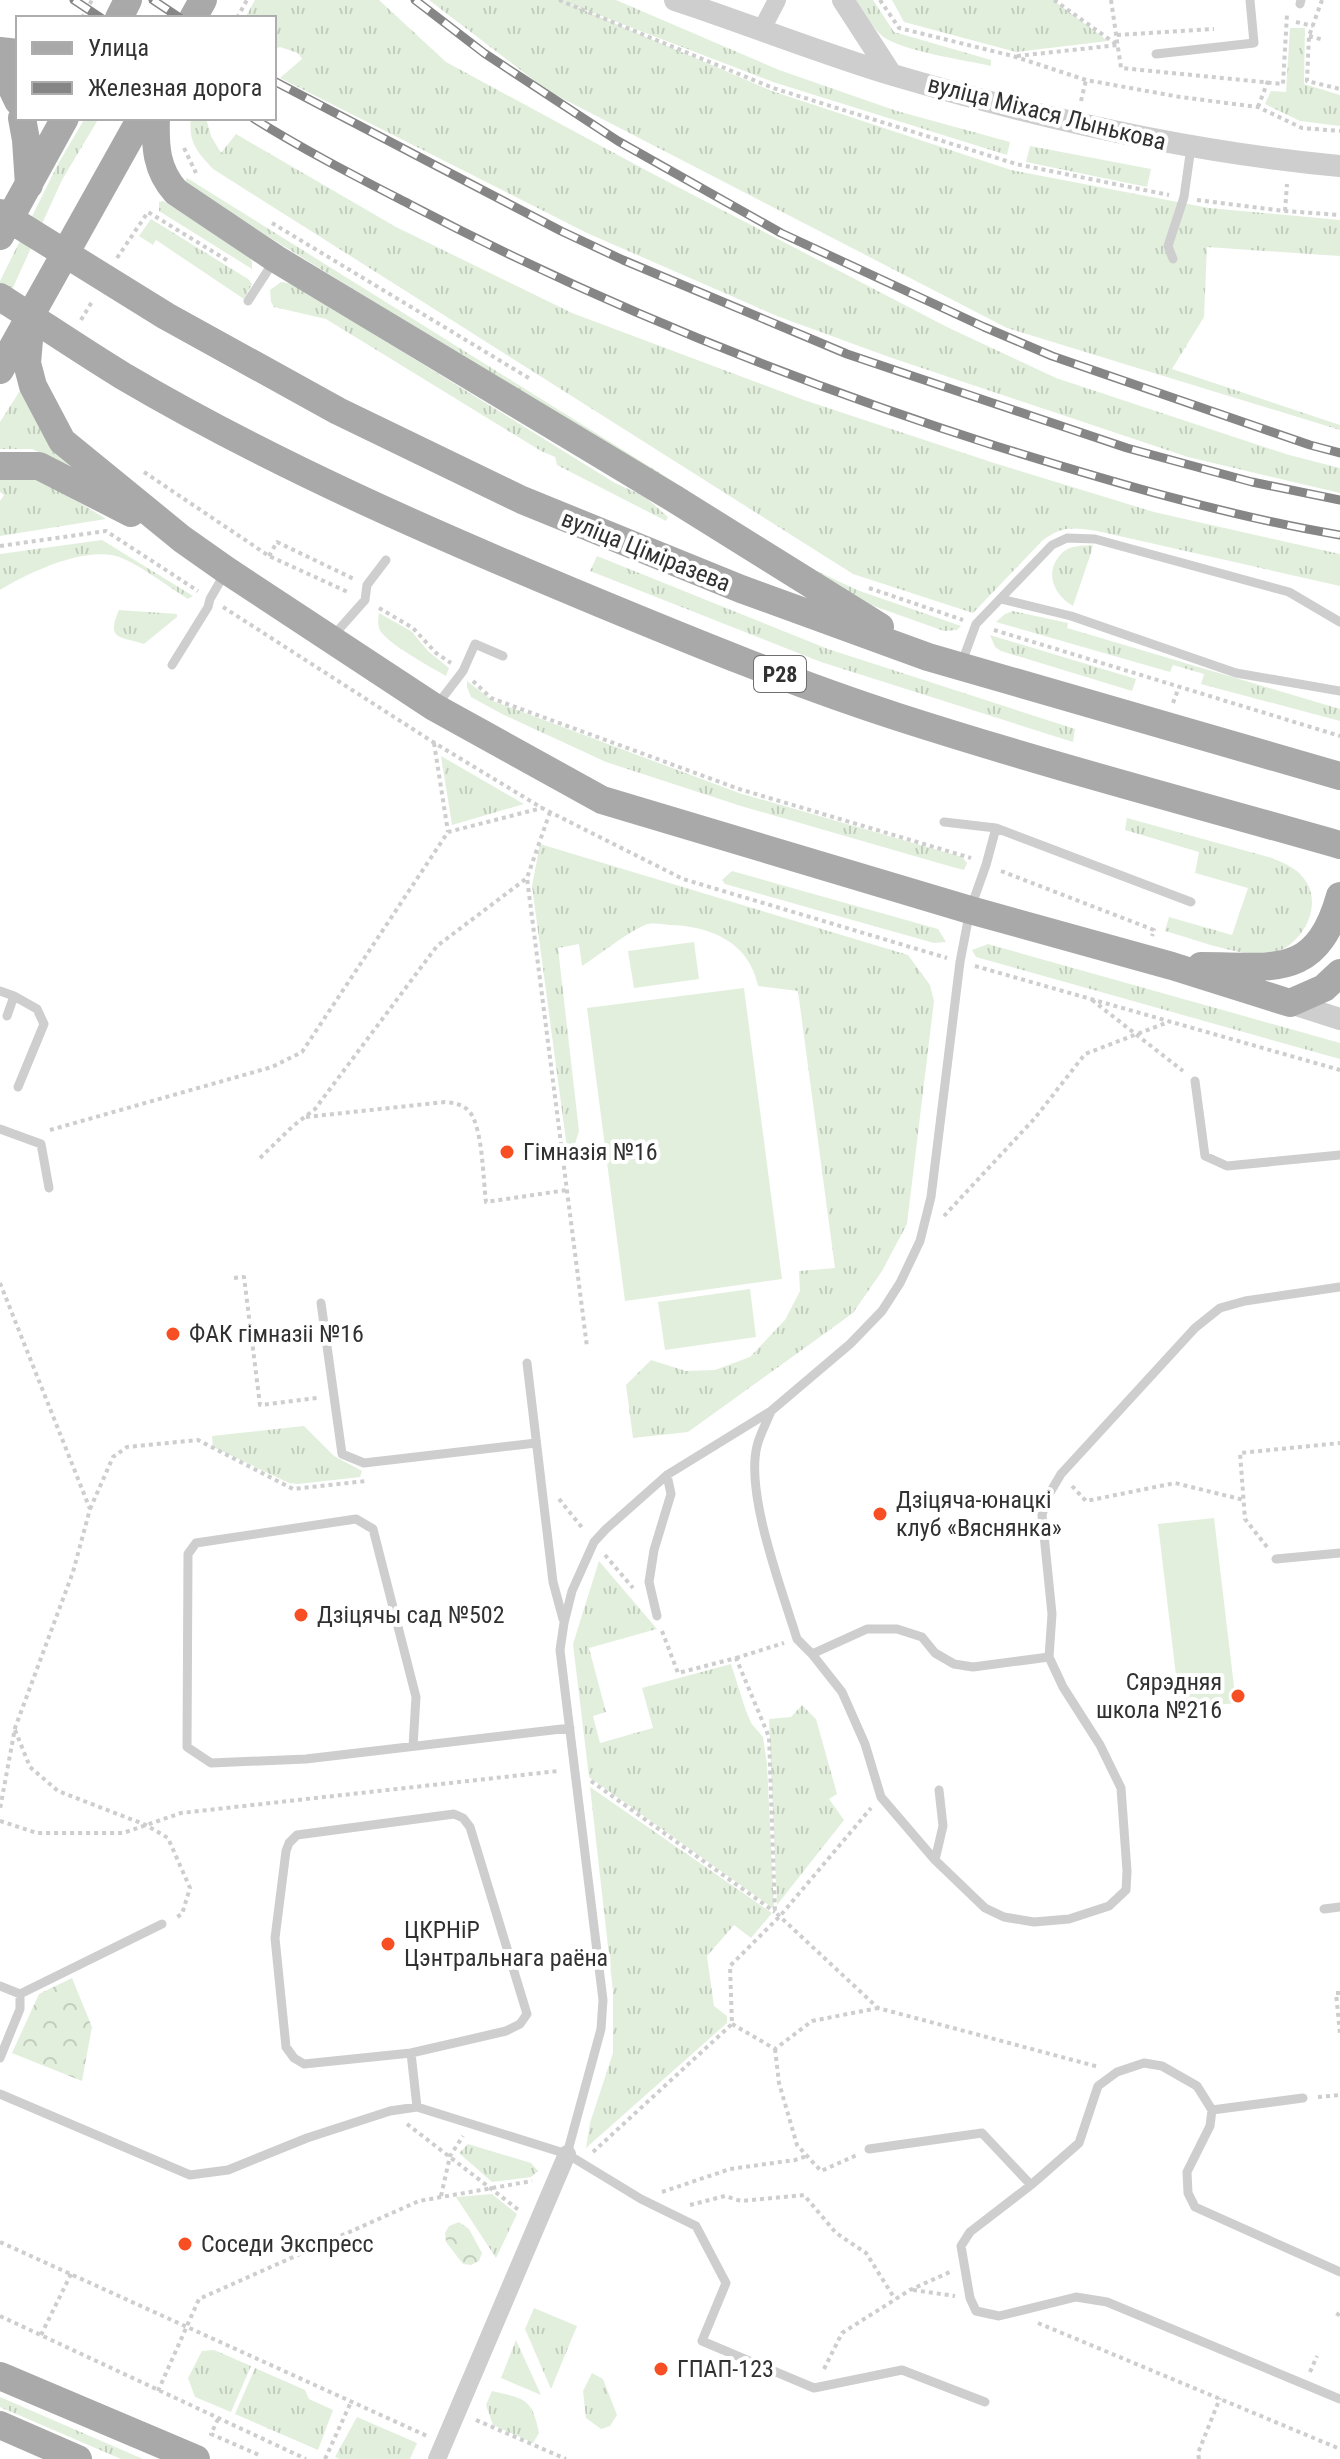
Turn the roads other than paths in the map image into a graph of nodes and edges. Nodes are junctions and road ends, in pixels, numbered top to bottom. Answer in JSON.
{"nodes":[{"id":1,"x":675,"y":0,"type":"edge"},
{"id":2,"x":705,"y":0,"type":"edge"},
{"id":3,"x":777,"y":0,"type":"edge"},
{"id":4,"x":843,"y":0,"type":"edge"},
{"id":5,"x":1250,"y":0,"type":"edge"},
{"id":6,"x":762,"y":29,"type":"junction"},
{"id":7,"x":1156,"y":54,"type":"dead end"},
{"id":8,"x":0,"y":71,"type":"edge"},
{"id":9,"x":891,"y":74,"type":"junction"},
{"id":10,"x":16,"y":97,"type":"edge"},
{"id":11,"x":22,"y":120,"type":"edge"},
{"id":12,"x":64,"y":120,"type":"edge"},
{"id":13,"x":140,"y":120,"type":"edge"},
{"id":14,"x":156,"y":120,"type":"edge"},
{"id":15,"x":1191,"y":147,"type":"junction"},
{"id":16,"x":1340,"y":166,"type":"edge"},
{"id":17,"x":29,"y":186,"type":"junction"},
{"id":18,"x":0,"y":213,"type":"edge"},
{"id":19,"x":0,"y":236,"type":"edge"},
{"id":20,"x":1173,"y":259,"type":"dead end"},
{"id":21,"x":269,"y":270,"type":"junction"},
{"id":22,"x":0,"y":297,"type":"edge"},
{"id":23,"x":248,"y":301,"type":"dead end"},
{"id":24,"x":31,"y":317,"type":"junction"},
{"id":25,"x":0,"y":370,"type":"edge"},
{"id":26,"x":0,"y":466,"type":"edge"},
{"id":27,"x":182,"y":539,"type":"junction"},
{"id":28,"x":386,"y":560,"type":"dead end"},
{"id":29,"x":226,"y":570,"type":"junction"},
{"id":30,"x":1001,"y":599,"type":"junction"},
{"id":31,"x":1340,"y":622,"type":"edge"},
{"id":32,"x":331,"y":638,"type":"junction"},
{"id":33,"x":503,"y":656,"type":"dead end"},
{"id":34,"x":928,"y":657,"type":"junction"},
{"id":35,"x":172,"y":665,"type":"dead end"},
{"id":36,"x":961,"y":665,"type":"junction"},
{"id":37,"x":1340,"y":691,"type":"edge"},
{"id":38,"x":434,"y":707,"type":"junction"},
{"id":39,"x":1340,"y":776,"type":"edge"},
{"id":40,"x":944,"y":822,"type":"dead end"},
{"id":41,"x":996,"y":828,"type":"junction"},
{"id":42,"x":1340,"y":845,"type":"edge"},
{"id":43,"x":1340,"y":896,"type":"edge"},
{"id":44,"x":1191,"y":902,"type":"dead end"},
{"id":45,"x":970,"y":910,"type":"junction"},
{"id":46,"x":1172,"y":966,"type":"junction"},
{"id":47,"x":1340,"y":973,"type":"edge"},
{"id":48,"x":0,"y":991,"type":"edge"},
{"id":49,"x":14,"y":996,"type":"junction"},
{"id":50,"x":1290,"y":1003,"type":"junction"},
{"id":51,"x":7,"y":1016,"type":"dead end"},
{"id":52,"x":1340,"y":1019,"type":"edge"},
{"id":53,"x":1195,"y":1081,"type":"road end"},
{"id":54,"x":18,"y":1087,"type":"dead end"},
{"id":55,"x":0,"y":1129,"type":"edge"},
{"id":56,"x":1340,"y":1155,"type":"edge"},
{"id":57,"x":49,"y":1188,"type":"dead end"},
{"id":58,"x":1340,"y":1287,"type":"edge"},
{"id":59,"x":321,"y":1303,"type":"dead end"},
{"id":60,"x":527,"y":1363,"type":"dead end"},
{"id":61,"x":771,"y":1411,"type":"junction"},
{"id":62,"x":536,"y":1443,"type":"junction"},
{"id":63,"x":667,"y":1475,"type":"junction"},
{"id":64,"x":1340,"y":1553,"type":"edge"},
{"id":65,"x":1276,"y":1559,"type":"road end"},
{"id":66,"x":657,"y":1616,"type":"road end"},
{"id":67,"x":564,"y":1623,"type":"junction"},
{"id":68,"x":812,"y":1654,"type":"junction"},
{"id":69,"x":1049,"y":1657,"type":"junction"},
{"id":70,"x":570,"y":1728,"type":"junction"},
{"id":71,"x":413,"y":1746,"type":"junction"},
{"id":72,"x":939,"y":1790,"type":"dead end"},
{"id":73,"x":935,"y":1860,"type":"junction"},
{"id":74,"x":1340,"y":1907,"type":"edge"},
{"id":75,"x":1324,"y":1909,"type":"dead end"},
{"id":76,"x":162,"y":1924,"type":"road end"},
{"id":77,"x":0,"y":1986,"type":"edge"},
{"id":78,"x":20,"y":1994,"type":"junction"},
{"id":79,"x":411,"y":2053,"type":"junction"},
{"id":80,"x":0,"y":2058,"type":"edge"},
{"id":81,"x":0,"y":2094,"type":"edge"},
{"id":82,"x":1303,"y":2098,"type":"road end"},
{"id":83,"x":417,"y":2107,"type":"junction"},
{"id":84,"x":1212,"y":2110,"type":"junction"},
{"id":85,"x":869,"y":2149,"type":"road end"},
{"id":86,"x":574,"y":2158,"type":"junction"},
{"id":87,"x":1031,"y":2185,"type":"junction"},
{"id":88,"x":1340,"y":2272,"type":"edge"},
{"id":89,"x":0,"y":2376,"type":"edge"},
{"id":90,"x":1340,"y":2399,"type":"edge"},
{"id":91,"x":985,"y":2402,"type":"dead end"},
{"id":92,"x":0,"y":2425,"type":"edge"},
{"id":93,"x":440,"y":2451,"type":"edge"},
{"id":94,"x":78,"y":2459,"type":"edge"},
{"id":95,"x":196,"y":2459,"type":"edge"}],
"edges":[{"from":1,"to":6,"type":"street","name":"вуліца Міхася Лынькова"},
{"from":2,"to":6,"type":"street","name":"вуліца Міхася Лынькова"},
{"from":3,"to":6,"type":"street"},
{"from":4,"to":9,"type":"street"},
{"from":5,"to":7,"type":"lane"},
{"from":6,"to":9,"type":"street","name":"вуліца Міхася Лынькова"},
{"from":8,"to":10,"type":"main road"},
{"from":9,"to":15,"type":"street","name":"вуліца Міхася Лынькова"},
{"from":11,"to":17,"type":"main road"},
{"from":12,"to":17,"type":"main road"},
{"from":13,"to":24,"type":"main road"},
{"from":14,"to":21,"type":"main road"},
{"from":15,"to":16,"type":"street","name":"вуліца Міхася Лынькова"},
{"from":15,"to":20,"type":"lane"},
{"from":17,"to":19,"type":"main road"},
{"from":18,"to":34,"type":"main road","name":"вуліца Ціміразева"},
{"from":21,"to":23,"type":"lane"},
{"from":21,"to":34,"type":"main road"},
{"from":22,"to":42,"type":"main road","number":"Р28"},
{"from":24,"to":25,"type":"main road"},
{"from":24,"to":27,"type":"main road"},
{"from":26,"to":27,"type":"main road"},
{"from":27,"to":29,"type":"main road"},
{"from":28,"to":32,"type":"lane"},
{"from":29,"to":32,"type":"main road"},
{"from":29,"to":35,"type":"lane"},
{"from":30,"to":31,"type":"lane"},
{"from":30,"to":36,"type":"lane"},
{"from":30,"to":37,"type":"lane"},
{"from":32,"to":38,"type":"main road"},
{"from":33,"to":38,"type":"lane"},
{"from":34,"to":36,"type":"main road","name":"вуліца Ціміразева"},
{"from":36,"to":39,"type":"main road","name":"вуліца Ціміразева"},
{"from":38,"to":45,"type":"main road"},
{"from":40,"to":41,"type":"lane"},
{"from":41,"to":44,"type":"lane"},
{"from":41,"to":45,"type":"lane"},
{"from":43,"to":46,"type":"main road"},
{"from":45,"to":46,"type":"main road"},
{"from":45,"to":61,"type":"lane"},
{"from":46,"to":50,"type":"main road"},
{"from":47,"to":50,"type":"main road"},
{"from":48,"to":49,"type":"lane"},
{"from":49,"to":51,"type":"lane"},
{"from":49,"to":54,"type":"lane"},
{"from":50,"to":52,"type":"street"},
{"from":53,"to":56,"type":"lane"},
{"from":55,"to":57,"type":"lane"},
{"from":58,"to":69,"type":"lane"},
{"from":59,"to":62,"type":"lane"},
{"from":60,"to":62,"type":"lane"},
{"from":61,"to":63,"type":"lane"},
{"from":61,"to":68,"type":"lane"},
{"from":62,"to":67,"type":"lane"},
{"from":63,"to":66,"type":"lane"},
{"from":63,"to":67,"type":"lane"},
{"from":64,"to":65,"type":"lane"},
{"from":67,"to":70,"type":"lane"},
{"from":68,"to":69,"type":"lane"},
{"from":68,"to":73,"type":"lane"},
{"from":69,"to":73,"type":"lane"},
{"from":70,"to":71,"type":"lane"},
{"from":70,"to":86,"type":"lane"},
{"from":71,"to":71,"type":"lane"},
{"from":72,"to":73,"type":"lane"},
{"from":74,"to":75,"type":"lane"},
{"from":76,"to":78,"type":"lane"},
{"from":77,"to":78,"type":"lane"},
{"from":78,"to":80,"type":"lane"},
{"from":79,"to":79,"type":"lane"},
{"from":79,"to":83,"type":"lane"},
{"from":81,"to":83,"type":"lane"},
{"from":82,"to":84,"type":"lane"},
{"from":83,"to":86,"type":"lane"},
{"from":84,"to":87,"type":"lane"},
{"from":84,"to":88,"type":"lane"},
{"from":85,"to":87,"type":"lane"},
{"from":86,"to":91,"type":"lane"},
{"from":86,"to":93,"type":"street"},
{"from":87,"to":90,"type":"lane"},
{"from":89,"to":95,"type":"main road"},
{"from":92,"to":94,"type":"main road"}]}
